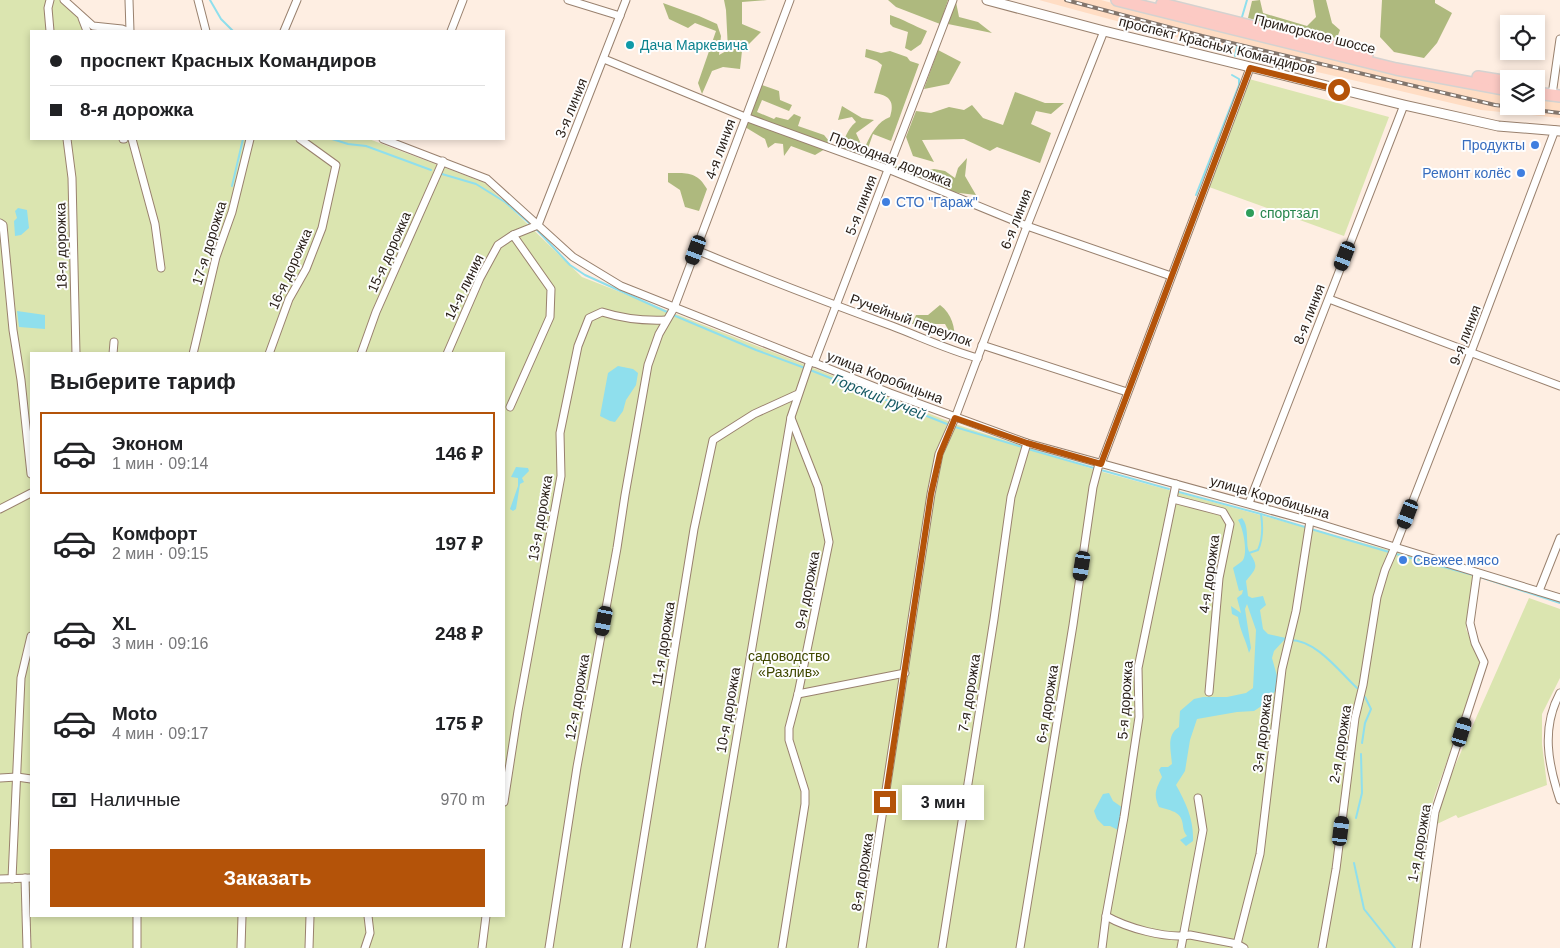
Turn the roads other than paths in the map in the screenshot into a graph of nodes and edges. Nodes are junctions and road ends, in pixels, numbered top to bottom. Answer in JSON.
{"nodes":[{"id":1,"x":50,"y":0,"type":"edge"},
{"id":2,"x":64,"y":0,"type":"edge"},
{"id":3,"x":129,"y":0,"type":"edge"},
{"id":4,"x":198,"y":0,"type":"edge"},
{"id":5,"x":297,"y":0,"type":"edge"},
{"id":6,"x":463,"y":0,"type":"edge"},
{"id":7,"x":568,"y":0,"type":"edge"},
{"id":8,"x":626,"y":0,"type":"edge"},
{"id":9,"x":790,"y":0,"type":"edge"},
{"id":10,"x":953,"y":0,"type":"edge"},
{"id":11,"x":987,"y":0,"type":"edge"},
{"id":12,"x":1117,"y":0,"type":"edge"},
{"id":13,"x":1146,"y":0,"type":"edge"},
{"id":14,"x":620,"y":16,"type":"junction"},
{"id":15,"x":82,"y":18,"type":"junction"},
{"id":16,"x":50,"y":30,"type":"edge"},
{"id":17,"x":87,"y":30,"type":"edge"},
{"id":18,"x":126,"y":30,"type":"edge"},
{"id":19,"x":129,"y":30,"type":"edge"},
{"id":20,"x":206,"y":30,"type":"edge"},
{"id":21,"x":284,"y":30,"type":"edge"},
{"id":22,"x":452,"y":30,"type":"edge"},
{"id":23,"x":1104,"y":31,"type":"junction"},
{"id":24,"x":1560,"y":39,"type":"edge"},
{"id":25,"x":604,"y":59,"type":"junction"},
{"id":26,"x":1250,"y":68,"type":"junction"},
{"id":27,"x":1500,"y":80,"type":"edge"},
{"id":28,"x":1500,"y":88,"type":"edge"},
{"id":29,"x":1545,"y":88,"type":"edge"},
{"id":30,"x":1558,"y":91,"type":"edge"},
{"id":31,"x":1545,"y":92,"type":"edge"},
{"id":32,"x":1404,"y":105,"type":"junction"},
{"id":33,"x":745,"y":117,"type":"junction"},
{"id":34,"x":1557,"y":130,"type":"edge"},
{"id":35,"x":67,"y":140,"type":"edge"},
{"id":36,"x":132,"y":140,"type":"edge"},
{"id":37,"x":250,"y":140,"type":"edge"},
{"id":38,"x":301,"y":140,"type":"edge"},
{"id":39,"x":387,"y":140,"type":"edge"},
{"id":40,"x":412,"y":140,"type":"edge"},
{"id":41,"x":409,"y":148,"type":"junction"},
{"id":42,"x":443,"y":161,"type":"junction"},
{"id":43,"x":888,"y":169,"type":"junction"},
{"id":44,"x":0,"y":223,"type":"edge"},
{"id":45,"x":538,"y":225,"type":"junction"},
{"id":46,"x":1026,"y":226,"type":"junction"},
{"id":47,"x":513,"y":235,"type":"junction"},
{"id":48,"x":696,"y":250,"type":"junction"},
{"id":49,"x":161,"y":268,"type":"dead end"},
{"id":50,"x":1171,"y":276,"type":"junction"},
{"id":51,"x":1328,"y":299,"type":"junction"},
{"id":52,"x":836,"y":305,"type":"junction"},
{"id":53,"x":674,"y":308,"type":"junction"},
{"id":54,"x":666,"y":320,"type":"junction"},
{"id":55,"x":114,"y":342,"type":"dead end"},
{"id":56,"x":982,"y":345,"type":"junction"},
{"id":57,"x":76,"y":352,"type":"edge"},
{"id":58,"x":113,"y":352,"type":"edge"},
{"id":59,"x":193,"y":352,"type":"edge"},
{"id":60,"x":270,"y":352,"type":"edge"},
{"id":61,"x":362,"y":352,"type":"edge"},
{"id":62,"x":448,"y":352,"type":"edge"},
{"id":63,"x":1472,"y":352,"type":"junction"},
{"id":64,"x":978,"y":358,"type":"junction"},
{"id":65,"x":812,"y":362,"type":"junction"},
{"id":66,"x":1560,"y":386,"type":"edge"},
{"id":67,"x":1127,"y":392,"type":"junction"},
{"id":68,"x":798,"y":394,"type":"junction"},
{"id":69,"x":510,"y":407,"type":"dead end"},
{"id":70,"x":791,"y":417,"type":"junction"},
{"id":71,"x":955,"y":418,"type":"junction"},
{"id":72,"x":1027,"y":443,"type":"junction"},
{"id":73,"x":1100,"y":464,"type":"junction"},
{"id":74,"x":30,"y":465,"type":"edge"},
{"id":75,"x":1176,"y":484,"type":"junction"},
{"id":76,"x":30,"y":494,"type":"edge"},
{"id":77,"x":1173,"y":499,"type":"junction"},
{"id":78,"x":1249,"y":504,"type":"junction"},
{"id":79,"x":0,"y":509,"type":"edge"},
{"id":80,"x":1310,"y":521,"type":"junction"},
{"id":81,"x":1560,"y":538,"type":"edge"},
{"id":82,"x":1395,"y":547,"type":"junction"},
{"id":83,"x":1477,"y":573,"type":"junction"},
{"id":84,"x":1539,"y":591,"type":"junction"},
{"id":85,"x":1560,"y":598,"type":"edge"},
{"id":86,"x":30,"y":640,"type":"edge"},
{"id":87,"x":905,"y":673,"type":"junction"},
{"id":88,"x":1209,"y":692,"type":"dead end"},
{"id":89,"x":1560,"y":693,"type":"edge"},
{"id":90,"x":798,"y":694,"type":"junction"},
{"id":91,"x":17,"y":777,"type":"junction"},
{"id":92,"x":0,"y":778,"type":"edge"},
{"id":93,"x":30,"y":779,"type":"edge"},
{"id":94,"x":505,"y":796,"type":"edge"},
{"id":95,"x":1198,"y":798,"type":"dead end"},
{"id":96,"x":1560,"y":800,"type":"edge"},
{"id":97,"x":28,"y":878,"type":"edge"},
{"id":98,"x":0,"y":879,"type":"edge"},
{"id":99,"x":12,"y":879,"type":"junction"},
{"id":100,"x":1106,"y":916,"type":"junction"},
{"id":101,"x":137,"y":917,"type":"edge"},
{"id":102,"x":242,"y":917,"type":"edge"},
{"id":103,"x":310,"y":917,"type":"edge"},
{"id":104,"x":368,"y":917,"type":"edge"},
{"id":105,"x":486,"y":917,"type":"edge"},
{"id":106,"x":1183,"y":936,"type":"junction"},
{"id":107,"x":1236,"y":946,"type":"edge"},
{"id":108,"x":27,"y":948,"type":"edge"},
{"id":109,"x":137,"y":948,"type":"edge"},
{"id":110,"x":241,"y":948,"type":"edge"},
{"id":111,"x":309,"y":948,"type":"edge"},
{"id":112,"x":365,"y":948,"type":"edge"},
{"id":113,"x":482,"y":948,"type":"edge"},
{"id":114,"x":549,"y":948,"type":"edge"},
{"id":115,"x":626,"y":948,"type":"edge"},
{"id":116,"x":701,"y":948,"type":"edge"},
{"id":117,"x":782,"y":948,"type":"edge"},
{"id":118,"x":862,"y":948,"type":"edge"},
{"id":119,"x":942,"y":948,"type":"edge"},
{"id":120,"x":1020,"y":948,"type":"edge"},
{"id":121,"x":1102,"y":948,"type":"edge"},
{"id":122,"x":1181,"y":948,"type":"edge"},
{"id":123,"x":1244,"y":948,"type":"edge"},
{"id":124,"x":1322,"y":948,"type":"edge"},
{"id":125,"x":1416,"y":948,"type":"edge"}],
"edges":[{"from":1,"to":16,"type":"street"},
{"from":2,"to":15,"type":"street"},
{"from":3,"to":19,"type":"street"},
{"from":4,"to":20,"type":"street"},
{"from":5,"to":21,"type":"street"},
{"from":6,"to":22,"type":"street"},
{"from":7,"to":14,"type":"street"},
{"from":8,"to":14,"type":"street","name":"3-я линия"},
{"from":9,"to":33,"type":"street","name":"4-я линия"},
{"from":10,"to":43,"type":"street","name":"5-я линия"},
{"from":11,"to":23,"type":"street","name":"проспект Красных Командиров"},
{"from":12,"to":28,"type":"highway","name":"Приморское шоссе"},
{"from":13,"to":27,"type":"highway","name":"Приморское шоссе"},
{"from":14,"to":25,"type":"street","name":"3-я линия"},
{"from":15,"to":17,"type":"street"},
{"from":15,"to":18,"type":"street"},
{"from":23,"to":26,"type":"street","name":"проспект Красных Командиров"},
{"from":23,"to":46,"type":"street","name":"6-я линия"},
{"from":24,"to":30,"type":"street"},
{"from":25,"to":33,"type":"street","name":"Проходная дорожка"},
{"from":25,"to":45,"type":"street","name":"3-я линия"},
{"from":26,"to":32,"type":"street","name":"проспект Красных Командиров"},
{"from":26,"to":50,"type":"street","name":"6-я дорожка"},
{"from":29,"to":30,"type":"highway"},
{"from":30,"to":31,"type":"highway"},
{"from":32,"to":34,"type":"street","name":"проспект Красных Командиров"},
{"from":32,"to":51,"type":"street","name":"8-я линия"},
{"from":33,"to":43,"type":"street","name":"Проходная дорожка"},
{"from":33,"to":48,"type":"street","name":"4-я линия"},
{"from":34,"to":63,"type":"street","name":"9-я линия"},
{"from":35,"to":57,"type":"street","name":"18-я дорожка"},
{"from":36,"to":49,"type":"street"},
{"from":37,"to":59,"type":"street","name":"17-я дорожка"},
{"from":38,"to":60,"type":"street","name":"16-я дорожка"},
{"from":39,"to":41,"type":"street","name":"улица Коробицына"},
{"from":40,"to":41,"type":"street"},
{"from":41,"to":42,"type":"street","name":"улица Коробицына"},
{"from":42,"to":45,"type":"street","name":"улица Коробицына"},
{"from":42,"to":61,"type":"street","name":"15-я дорожка"},
{"from":43,"to":46,"type":"street","name":"Проходная дорожка"},
{"from":43,"to":52,"type":"street","name":"5-я линия"},
{"from":44,"to":74,"type":"street"},
{"from":45,"to":47,"type":"street","name":"14-я линия"},
{"from":45,"to":53,"type":"street","name":"улица Коробицына"},
{"from":46,"to":50,"type":"street","name":"Проходная дорожка"},
{"from":46,"to":56,"type":"street","name":"6-я линия"},
{"from":47,"to":62,"type":"street","name":"14-я линия"},
{"from":47,"to":69,"type":"street"},
{"from":48,"to":52,"type":"street","name":"Ручейный переулок"},
{"from":48,"to":53,"type":"street","name":"4-я линия"},
{"from":50,"to":67,"type":"street","name":"6-я дорожка"},
{"from":51,"to":63,"type":"street"},
{"from":51,"to":78,"type":"street","name":"8-я линия"},
{"from":52,"to":64,"type":"street","name":"Ручейный переулок"},
{"from":52,"to":65,"type":"street","name":"5-я линия"},
{"from":53,"to":54,"type":"street","name":"12-я дорожка"},
{"from":53,"to":65,"type":"street","name":"улица Коробицына"},
{"from":54,"to":94,"type":"street","name":"13-я дорожка"},
{"from":54,"to":114,"type":"street","name":"12-я дорожка"},
{"from":55,"to":58,"type":"street"},
{"from":56,"to":64,"type":"street","name":"6-я линия"},
{"from":56,"to":67,"type":"street"},
{"from":63,"to":66,"type":"street"},
{"from":63,"to":82,"type":"street","name":"9-я линия"},
{"from":64,"to":71,"type":"street","name":"6-я линия"},
{"from":65,"to":68,"type":"street","name":"10-я дорожка"},
{"from":65,"to":71,"type":"street","name":"улица Коробицына"},
{"from":67,"to":73,"type":"street","name":"6-я дорожка"},
{"from":68,"to":70,"type":"street","name":"10-я дорожка"},
{"from":68,"to":115,"type":"street","name":"11-я дорожка"},
{"from":70,"to":90,"type":"street","name":"9-я дорожка"},
{"from":70,"to":116,"type":"street","name":"10-я дорожка"},
{"from":71,"to":72,"type":"street","name":"улица Коробицына"},
{"from":71,"to":87,"type":"street","name":"8-я дорожка"},
{"from":72,"to":73,"type":"street","name":"улица Коробицына"},
{"from":72,"to":119,"type":"street","name":"7-я дорожка"},
{"from":73,"to":75,"type":"street","name":"улица Коробицына"},
{"from":73,"to":120,"type":"street","name":"6-я дорожка"},
{"from":75,"to":77,"type":"street","name":"5-я дорожка"},
{"from":75,"to":78,"type":"street","name":"улица Коробицына"},
{"from":76,"to":79,"type":"street"},
{"from":77,"to":88,"type":"street","name":"4-я дорожка"},
{"from":77,"to":100,"type":"street","name":"5-я дорожка"},
{"from":78,"to":80,"type":"street","name":"улица Коробицына"},
{"from":80,"to":82,"type":"street","name":"улица Коробицына"},
{"from":80,"to":107,"type":"street","name":"3-я дорожка"},
{"from":81,"to":84,"type":"street"},
{"from":82,"to":83,"type":"street","name":"улица Коробицына"},
{"from":82,"to":124,"type":"street","name":"2-я дорожка"},
{"from":83,"to":84,"type":"street","name":"улица Коробицына"},
{"from":83,"to":125,"type":"street","name":"1-я дорожка"},
{"from":84,"to":85,"type":"street","name":"улица Коробицына"},
{"from":86,"to":91,"type":"street"},
{"from":87,"to":90,"type":"street"},
{"from":87,"to":118,"type":"street","name":"8-я дорожка"},
{"from":89,"to":96,"type":"street"},
{"from":90,"to":117,"type":"street","name":"9-я дорожка"},
{"from":91,"to":92,"type":"street"},
{"from":91,"to":93,"type":"street"},
{"from":91,"to":99,"type":"street"},
{"from":95,"to":106,"type":"street"},
{"from":97,"to":99,"type":"street"},
{"from":97,"to":108,"type":"street"},
{"from":98,"to":99,"type":"street"},
{"from":100,"to":106,"type":"street"},
{"from":100,"to":121,"type":"street","name":"5-я дорожка"},
{"from":101,"to":109,"type":"street"},
{"from":102,"to":110,"type":"street"},
{"from":103,"to":111,"type":"street"},
{"from":104,"to":112,"type":"street"},
{"from":105,"to":113,"type":"street"},
{"from":106,"to":107,"type":"street"},
{"from":106,"to":122,"type":"street"},
{"from":107,"to":123,"type":"street"}]}
